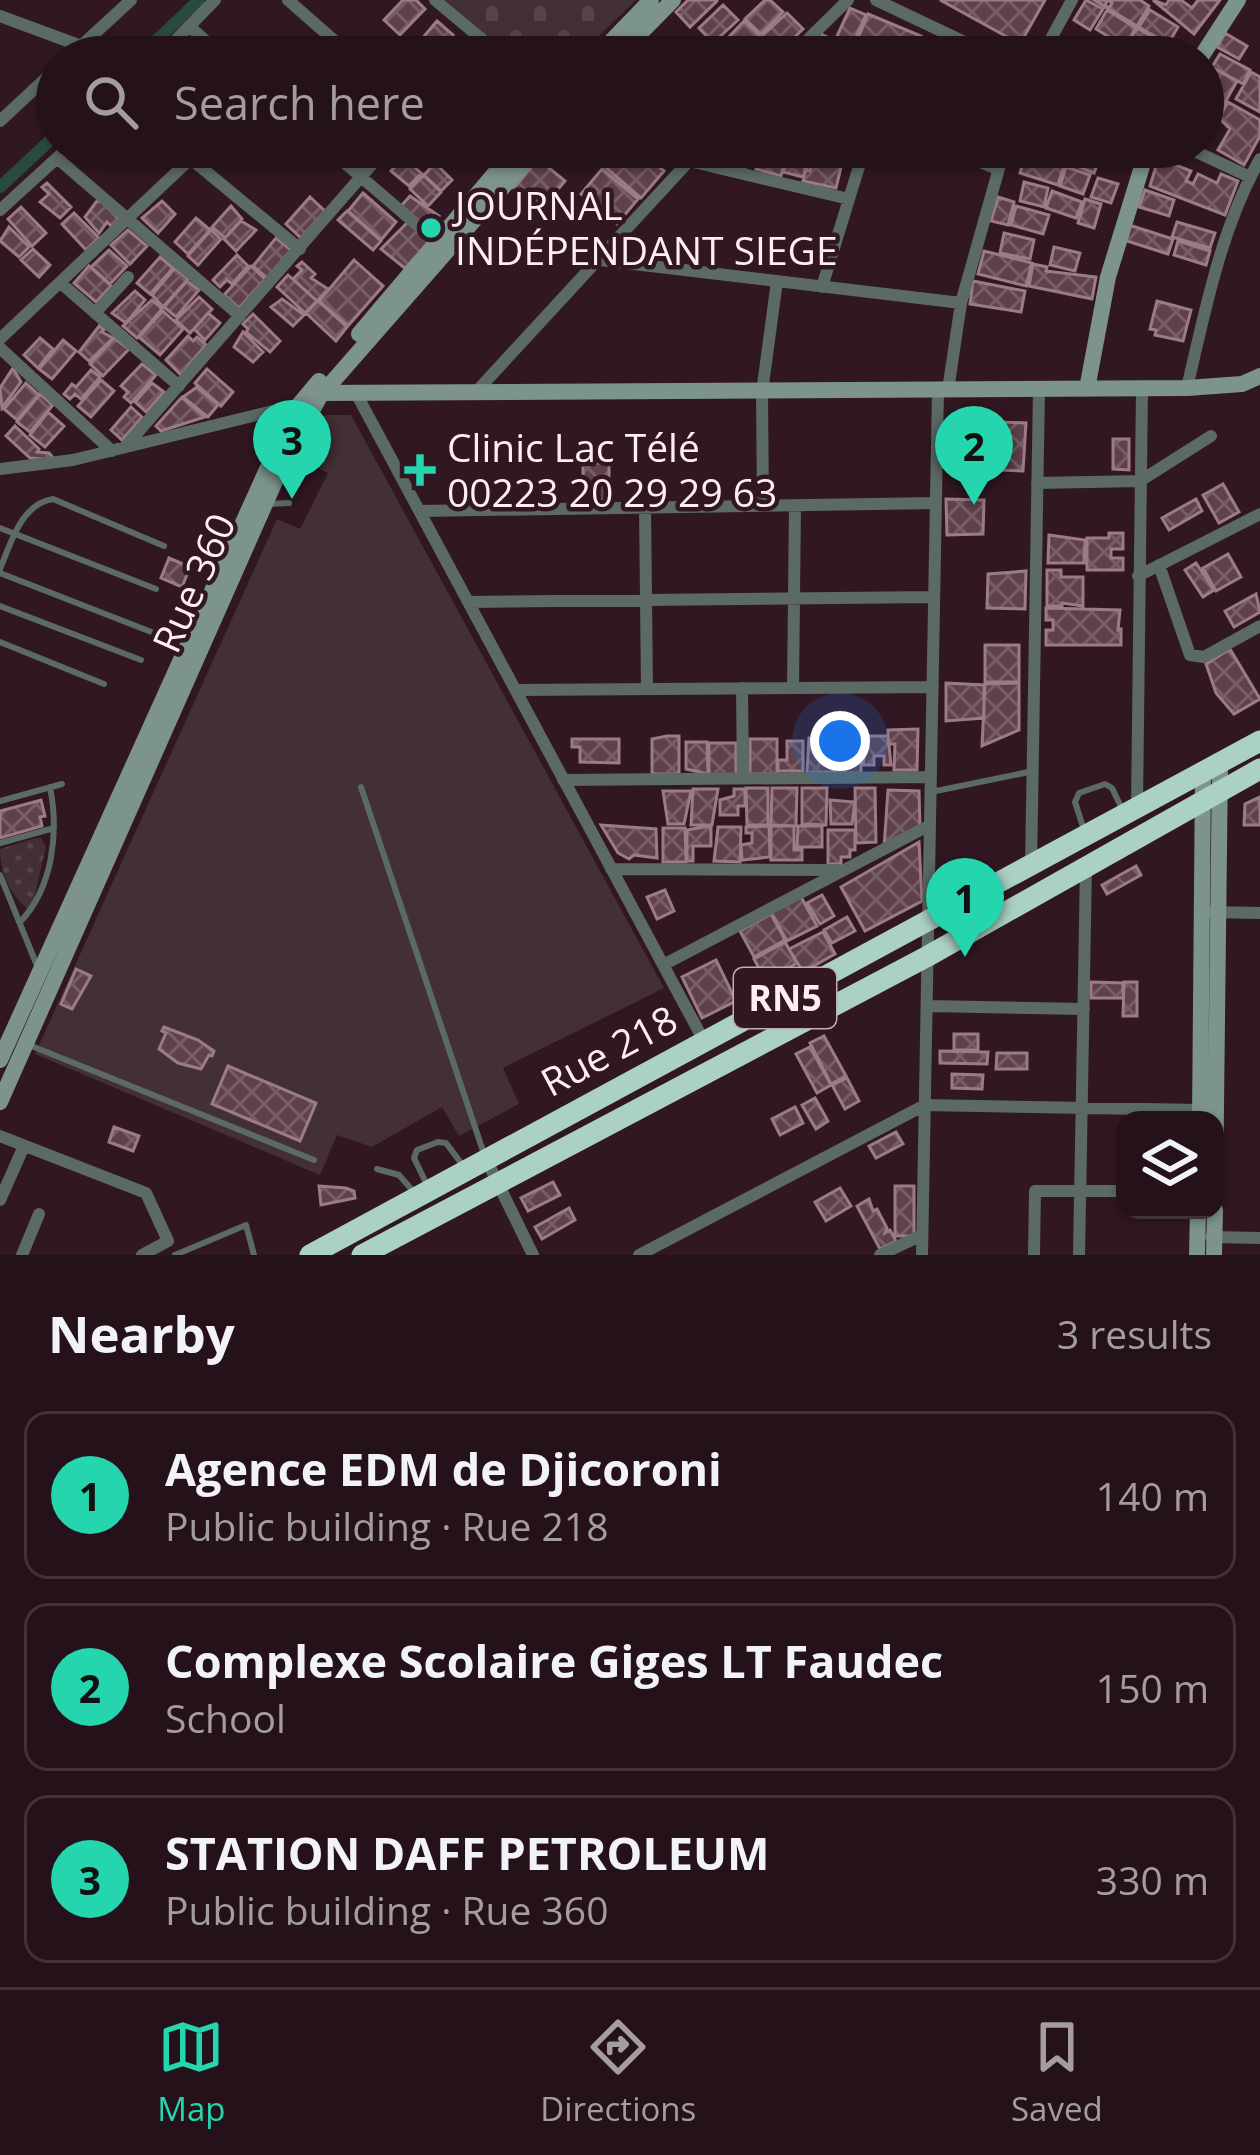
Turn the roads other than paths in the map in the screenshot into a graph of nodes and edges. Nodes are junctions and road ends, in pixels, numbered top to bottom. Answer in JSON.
{"nodes":[{"id":1,"x":131,"y":0,"type":"edge"},
{"id":2,"x":215,"y":0,"type":"edge"},
{"id":3,"x":288,"y":0,"type":"edge"},
{"id":4,"x":435,"y":0,"type":"edge"},
{"id":5,"x":651,"y":0,"type":"edge"},
{"id":6,"x":673,"y":0,"type":"edge"},
{"id":7,"x":848,"y":0,"type":"edge"},
{"id":8,"x":876,"y":0,"type":"edge"},
{"id":9,"x":1072,"y":0,"type":"edge"},
{"id":10,"x":1238,"y":0,"type":"edge"},
{"id":11,"x":0,"y":16,"type":"edge"},
{"id":12,"x":189,"y":26,"type":"junction"},
{"id":13,"x":631,"y":30,"type":"junction"},
{"id":14,"x":54,"y":36,"type":"edge"},
{"id":15,"x":92,"y":36,"type":"edge"},
{"id":16,"x":180,"y":36,"type":"edge"},
{"id":17,"x":200,"y":36,"type":"edge"},
{"id":18,"x":329,"y":36,"type":"edge"},
{"id":19,"x":479,"y":36,"type":"edge"},
{"id":20,"x":623,"y":36,"type":"edge"},
{"id":21,"x":628,"y":36,"type":"edge"},
{"id":22,"x":638,"y":36,"type":"edge"},
{"id":23,"x":811,"y":36,"type":"edge"},
{"id":24,"x":952,"y":36,"type":"edge"},
{"id":25,"x":1052,"y":36,"type":"edge"},
{"id":26,"x":1215,"y":36,"type":"edge"},
{"id":27,"x":36,"y":88,"type":"edge"},
{"id":28,"x":0,"y":121,"type":"edge"},
{"id":29,"x":1260,"y":159,"type":"edge"},
{"id":30,"x":1224,"y":165,"type":"edge"},
{"id":31,"x":46,"y":168,"type":"edge"},
{"id":32,"x":68,"y":168,"type":"edge"},
{"id":33,"x":182,"y":168,"type":"edge"},
{"id":34,"x":202,"y":168,"type":"edge"},
{"id":35,"x":350,"y":168,"type":"edge"},
{"id":36,"x":369,"y":168,"type":"edge"},
{"id":37,"x":499,"y":168,"type":"edge"},
{"id":38,"x":519,"y":168,"type":"edge"},
{"id":39,"x":683,"y":168,"type":"edge"},
{"id":40,"x":718,"y":168,"type":"edge"},
{"id":41,"x":859,"y":168,"type":"edge"},
{"id":42,"x":1142,"y":168,"type":"edge"},
{"id":43,"x":997,"y":169,"type":"edge"},
{"id":44,"x":1250,"y":177,"type":"junction"},
{"id":45,"x":361,"y":178,"type":"junction"},
{"id":46,"x":849,"y":199,"type":"junction"},
{"id":47,"x":0,"y":210,"type":"edge"},
{"id":48,"x":128,"y":220,"type":"junction"},
{"id":49,"x":437,"y":242,"type":"junction"},
{"id":50,"x":300,"y":249,"type":"junction"},
{"id":51,"x":600,"y":260,"type":"junction"},
{"id":52,"x":128,"y":277,"type":"dead end"},
{"id":53,"x":777,"y":281,"type":"junction"},
{"id":54,"x":62,"y":284,"type":"junction"},
{"id":55,"x":821,"y":286,"type":"junction"},
{"id":56,"x":961,"y":303,"type":"junction"},
{"id":57,"x":95,"y":313,"type":"junction"},
{"id":58,"x":240,"y":316,"type":"junction"},
{"id":59,"x":0,"y":338,"type":"edge"},
{"id":60,"x":0,"y":348,"type":"edge"},
{"id":61,"x":1260,"y":376,"type":"edge"},
{"id":62,"x":179,"y":386,"type":"junction"},
{"id":63,"x":1142,"y":388,"type":"junction"},
{"id":64,"x":1187,"y":388,"type":"junction"},
{"id":65,"x":1039,"y":389,"type":"junction"},
{"id":66,"x":1087,"y":389,"type":"junction"},
{"id":67,"x":943,"y":390,"type":"junction"},
{"id":68,"x":762,"y":392,"type":"junction"},
{"id":69,"x":315,"y":393,"type":"junction"},
{"id":70,"x":474,"y":394,"type":"junction"},
{"id":71,"x":357,"y":395,"type":"junction"},
{"id":72,"x":293,"y":412,"type":"junction"},
{"id":73,"x":1211,"y":436,"type":"dead end"},
{"id":74,"x":118,"y":449,"type":"junction"},
{"id":75,"x":284,"y":461,"type":"junction"},
{"id":76,"x":0,"y":469,"type":"edge"},
{"id":77,"x":1140,"y":481,"type":"junction"},
{"id":78,"x":1037,"y":482,"type":"junction"},
{"id":79,"x":298,"y":484,"type":"dead end"},
{"id":80,"x":266,"y":503,"type":"junction"},
{"id":81,"x":289,"y":503,"type":"dead end"},
{"id":82,"x":936,"y":503,"type":"junction"},
{"id":83,"x":795,"y":505,"type":"junction"},
{"id":84,"x":763,"y":506,"type":"junction"},
{"id":85,"x":645,"y":508,"type":"junction"},
{"id":86,"x":420,"y":511,"type":"junction"},
{"id":87,"x":1260,"y":514,"type":"edge"},
{"id":88,"x":0,"y":528,"type":"edge"},
{"id":89,"x":15,"y":532,"type":"junction"},
{"id":90,"x":164,"y":546,"type":"dead end"},
{"id":91,"x":1159,"y":565,"type":"junction"},
{"id":92,"x":0,"y":571,"type":"edge"},
{"id":93,"x":1138,"y":576,"type":"junction"},
{"id":94,"x":156,"y":589,"type":"dead end"},
{"id":95,"x":934,"y":598,"type":"junction"},
{"id":96,"x":792,"y":599,"type":"junction"},
{"id":97,"x":646,"y":600,"type":"junction"},
{"id":98,"x":468,"y":602,"type":"junction"},
{"id":99,"x":0,"y":607,"type":"edge"},
{"id":100,"x":1260,"y":626,"type":"edge"},
{"id":101,"x":154,"y":633,"type":"dead end"},
{"id":102,"x":0,"y":642,"type":"edge"},
{"id":103,"x":141,"y":660,"type":"dead end"},
{"id":104,"x":104,"y":684,"type":"dead end"},
{"id":105,"x":933,"y":687,"type":"junction"},
{"id":106,"x":742,"y":688,"type":"junction"},
{"id":107,"x":793,"y":688,"type":"junction"},
{"id":108,"x":647,"y":689,"type":"junction"},
{"id":109,"x":516,"y":690,"type":"junction"},
{"id":110,"x":1260,"y":741,"type":"edge"},
{"id":111,"x":1212,"y":767,"type":"junction"},
{"id":112,"x":1260,"y":769,"type":"edge"},
{"id":113,"x":1033,"y":771,"type":"junction"},
{"id":114,"x":743,"y":778,"type":"junction"},
{"id":115,"x":563,"y":780,"type":"junction"},
{"id":116,"x":62,"y":784,"type":"dead end"},
{"id":117,"x":931,"y":784,"type":"junction"},
{"id":118,"x":50,"y":787,"type":"junction"},
{"id":119,"x":362,"y":787,"type":"dead end"},
{"id":120,"x":1214,"y":795,"type":"junction"},
{"id":121,"x":0,"y":801,"type":"edge"},
{"id":122,"x":1131,"y":812,"type":"junction"},
{"id":123,"x":930,"y":825,"type":"junction"},
{"id":124,"x":55,"y":827,"type":"junction"},
{"id":125,"x":1086,"y":837,"type":"junction"},
{"id":126,"x":0,"y":843,"type":"edge"},
{"id":127,"x":1086,"y":866,"type":"junction"},
{"id":128,"x":611,"y":868,"type":"junction"},
{"id":129,"x":1031,"y":868,"type":"junction"},
{"id":130,"x":842,"y":870,"type":"junction"},
{"id":131,"x":0,"y":875,"type":"edge"},
{"id":132,"x":1212,"y":912,"type":"junction"},
{"id":133,"x":1260,"y":913,"type":"edge"},
{"id":134,"x":20,"y":922,"type":"junction"},
{"id":135,"x":928,"y":924,"type":"junction"},
{"id":136,"x":928,"y":956,"type":"junction"},
{"id":137,"x":663,"y":964,"type":"junction"},
{"id":138,"x":40,"y":971,"type":"junction"},
{"id":139,"x":927,"y":1006,"type":"junction"},
{"id":140,"x":1084,"y":1009,"type":"junction"},
{"id":141,"x":704,"y":1041,"type":"junction"},
{"id":142,"x":26,"y":1044,"type":"junction"},
{"id":143,"x":0,"y":1060,"type":"edge"},
{"id":144,"x":0,"y":1102,"type":"edge"},
{"id":145,"x":925,"y":1105,"type":"junction"},
{"id":146,"x":1082,"y":1108,"type":"junction"},
{"id":147,"x":1133,"y":1111,"type":"edge"},
{"id":148,"x":1200,"y":1111,"type":"edge"},
{"id":149,"x":1214,"y":1111,"type":"edge"},
{"id":150,"x":0,"y":1136,"type":"edge"},
{"id":151,"x":24,"y":1146,"type":"junction"},
{"id":152,"x":314,"y":1160,"type":"dead end"},
{"id":153,"x":476,"y":1165,"type":"junction"},
{"id":154,"x":377,"y":1169,"type":"dead end"},
{"id":155,"x":498,"y":1183,"type":"junction"},
{"id":156,"x":1080,"y":1190,"type":"junction"},
{"id":157,"x":1116,"y":1191,"type":"edge"},
{"id":158,"x":424,"y":1193,"type":"junction"},
{"id":159,"x":0,"y":1200,"type":"edge"},
{"id":160,"x":39,"y":1214,"type":"dead end"},
{"id":161,"x":922,"y":1235,"type":"junction"},
{"id":162,"x":1260,"y":1238,"type":"edge"},
{"id":163,"x":1206,"y":1246,"type":"edge"},
{"id":164,"x":173,"y":1250,"type":"edge"},
{"id":165,"x":22,"y":1255,"type":"edge"},
{"id":166,"x":142,"y":1255,"type":"edge"},
{"id":167,"x":254,"y":1255,"type":"edge"},
{"id":168,"x":310,"y":1255,"type":"edge"},
{"id":169,"x":362,"y":1255,"type":"edge"},
{"id":170,"x":533,"y":1255,"type":"edge"},
{"id":171,"x":639,"y":1255,"type":"edge"},
{"id":172,"x":880,"y":1255,"type":"edge"},
{"id":173,"x":922,"y":1255,"type":"edge"},
{"id":174,"x":1034,"y":1255,"type":"edge"},
{"id":175,"x":1078,"y":1255,"type":"edge"}],
"edges":[{"from":1,"to":15,"type":"street"},
{"from":2,"to":12,"type":"street"},
{"from":3,"to":18,"type":"street"},
{"from":4,"to":19,"type":"street"},
{"from":5,"to":13,"type":"main road"},
{"from":6,"to":13,"type":"main road"},
{"from":7,"to":23,"type":"street"},
{"from":8,"to":24,"type":"street"},
{"from":9,"to":25,"type":"street"},
{"from":10,"to":26,"type":"main road"},
{"from":11,"to":14,"type":"street"},
{"from":12,"to":16,"type":"street"},
{"from":12,"to":17,"type":"street"},
{"from":13,"to":20,"type":"main road"},
{"from":13,"to":21,"type":"main road"},
{"from":13,"to":22,"type":"street"},
{"from":27,"to":28,"type":"street"},
{"from":29,"to":44,"type":"street"},
{"from":30,"to":44,"type":"street"},
{"from":31,"to":47,"type":"street"},
{"from":32,"to":48,"type":"street"},
{"from":33,"to":48,"type":"street"},
{"from":34,"to":50,"type":"street"},
{"from":35,"to":45,"type":"street"},
{"from":36,"to":45,"type":"street"},
{"from":37,"to":49,"type":"main road","name":"Rue 360"},
{"from":38,"to":69,"type":"main road","name":"Rue 360"},
{"from":39,"to":51,"type":"street"},
{"from":40,"to":46,"type":"street"},
{"from":41,"to":46,"type":"street"},
{"from":42,"to":66,"type":"main road"},
{"from":43,"to":56,"type":"street"},
{"from":44,"to":64,"type":"street"},
{"from":45,"to":49,"type":"street"},
{"from":45,"to":50,"type":"street"},
{"from":46,"to":55,"type":"street"},
{"from":48,"to":54,"type":"street"},
{"from":48,"to":58,"type":"street"},
{"from":49,"to":69,"type":"main road","name":"Rue 360"},
{"from":50,"to":58,"type":"street"},
{"from":51,"to":53,"type":"street"},
{"from":51,"to":70,"type":"street"},
{"from":52,"to":57,"type":"street"},
{"from":53,"to":55,"type":"street"},
{"from":53,"to":68,"type":"street"},
{"from":54,"to":57,"type":"street"},
{"from":54,"to":59,"type":"street"},
{"from":55,"to":56,"type":"street"},
{"from":56,"to":67,"type":"street"},
{"from":57,"to":62,"type":"street"},
{"from":58,"to":62,"type":"street"},
{"from":60,"to":74,"type":"street"},
{"from":61,"to":64,"type":"main road"},
{"from":62,"to":74,"type":"street"},
{"from":63,"to":64,"type":"main road"},
{"from":63,"to":66,"type":"main road"},
{"from":63,"to":77,"type":"street"},
{"from":65,"to":66,"type":"main road"},
{"from":65,"to":67,"type":"main road"},
{"from":65,"to":78,"type":"street"},
{"from":67,"to":68,"type":"main road"},
{"from":67,"to":82,"type":"street"},
{"from":68,"to":70,"type":"main road"},
{"from":68,"to":84,"type":"street"},
{"from":69,"to":71,"type":"main road"},
{"from":69,"to":72,"type":"main road","name":"Rue 360"},
{"from":69,"to":75,"type":"main road","name":"Rue 360"},
{"from":70,"to":71,"type":"main road"},
{"from":71,"to":86,"type":"street"},
{"from":72,"to":74,"type":"street"},
{"from":72,"to":138,"type":"main road","name":"Rue 360"},
{"from":73,"to":77,"type":"street"},
{"from":74,"to":76,"type":"street"},
{"from":75,"to":79,"type":"lane"},
{"from":75,"to":80,"type":"main road","name":"Rue 360"},
{"from":77,"to":78,"type":"street"},
{"from":77,"to":93,"type":"street"},
{"from":78,"to":113,"type":"street"},
{"from":80,"to":81,"type":"lane"},
{"from":80,"to":142,"type":"main road","name":"Rue 360"},
{"from":82,"to":83,"type":"street"},
{"from":82,"to":95,"type":"street"},
{"from":83,"to":84,"type":"street"},
{"from":83,"to":96,"type":"street"},
{"from":84,"to":85,"type":"street"},
{"from":85,"to":86,"type":"street"},
{"from":85,"to":97,"type":"street"},
{"from":86,"to":98,"type":"street"},
{"from":87,"to":91,"type":"street"},
{"from":88,"to":89,"type":"lane"},
{"from":89,"to":90,"type":"lane"},
{"from":89,"to":92,"type":"lane"},
{"from":89,"to":94,"type":"lane"},
{"from":91,"to":93,"type":"street"},
{"from":91,"to":100,"type":"street"},
{"from":92,"to":101,"type":"lane"},
{"from":93,"to":122,"type":"street"},
{"from":95,"to":96,"type":"street"},
{"from":95,"to":105,"type":"street"},
{"from":96,"to":97,"type":"street"},
{"from":96,"to":107,"type":"street"},
{"from":97,"to":98,"type":"street"},
{"from":97,"to":108,"type":"street"},
{"from":98,"to":109,"type":"street"},
{"from":99,"to":103,"type":"lane"},
{"from":102,"to":104,"type":"lane"},
{"from":105,"to":107,"type":"street"},
{"from":105,"to":117,"type":"street"},
{"from":106,"to":107,"type":"street"},
{"from":106,"to":108,"type":"street"},
{"from":106,"to":114,"type":"street"},
{"from":108,"to":109,"type":"street"},
{"from":109,"to":115,"type":"street"},
{"from":110,"to":111,"type":"highway","name":"Rue 218","number":"RN5"},
{"from":111,"to":120,"type":"main road"},
{"from":111,"to":122,"type":"highway","name":"Rue 218","number":"RN5"},
{"from":112,"to":120,"type":"highway","name":"Rue 218","number":"RN5"},
{"from":113,"to":117,"type":"lane"},
{"from":113,"to":129,"type":"street"},
{"from":114,"to":115,"type":"street"},
{"from":114,"to":117,"type":"street"},
{"from":115,"to":128,"type":"street"},
{"from":116,"to":118,"type":"lane"},
{"from":117,"to":123,"type":"street"},
{"from":118,"to":121,"type":"lane"},
{"from":118,"to":124,"type":"lane"},
{"from":119,"to":153,"type":"lane"},
{"from":120,"to":127,"type":"highway","name":"Rue 218","number":"RN5"},
{"from":120,"to":132,"type":"main road"},
{"from":122,"to":125,"type":"highway","name":"Rue 218","number":"RN5"},
{"from":122,"to":125,"type":"lane"},
{"from":123,"to":130,"type":"street"},
{"from":123,"to":135,"type":"street"},
{"from":124,"to":126,"type":"lane"},
{"from":124,"to":134,"type":"lane"},
{"from":125,"to":129,"type":"highway","name":"Rue 218","number":"RN5"},
{"from":127,"to":136,"type":"highway","name":"Rue 218","number":"RN5"},
{"from":127,"to":140,"type":"street"},
{"from":128,"to":130,"type":"street"},
{"from":128,"to":137,"type":"street"},
{"from":129,"to":135,"type":"highway","name":"Rue 218","number":"RN5"},
{"from":130,"to":137,"type":"street"},
{"from":131,"to":134,"type":"lane"},
{"from":132,"to":133,"type":"street"},
{"from":132,"to":148,"type":"main road"},
{"from":132,"to":149,"type":"main road"},
{"from":134,"to":138,"type":"lane"},
{"from":135,"to":136,"type":"street"},
{"from":135,"to":141,"type":"highway","name":"Rue 218","number":"RN5"},
{"from":136,"to":139,"type":"street"},
{"from":136,"to":155,"type":"highway","name":"Rue 218","number":"RN5"},
{"from":137,"to":141,"type":"street"},
{"from":138,"to":143,"type":"main road","name":"Rue 360"},
{"from":139,"to":140,"type":"street"},
{"from":139,"to":145,"type":"street"},
{"from":140,"to":146,"type":"street"},
{"from":141,"to":153,"type":"highway","name":"Rue 218","number":"RN5"},
{"from":142,"to":144,"type":"main road","name":"Rue 360"},
{"from":142,"to":152,"type":"lane"},
{"from":145,"to":146,"type":"street"},
{"from":145,"to":161,"type":"street"},
{"from":145,"to":171,"type":"street"},
{"from":146,"to":147,"type":"street"},
{"from":146,"to":156,"type":"street"},
{"from":150,"to":151,"type":"street"},
{"from":151,"to":159,"type":"street"},
{"from":151,"to":164,"type":"street"},
{"from":153,"to":155,"type":"street"},
{"from":153,"to":158,"type":"highway","name":"Rue 218","number":"RN5"},
{"from":153,"to":158,"type":"lane"},
{"from":154,"to":158,"type":"lane"},
{"from":155,"to":169,"type":"highway","name":"Rue 218","number":"RN5"},
{"from":155,"to":170,"type":"street"},
{"from":156,"to":157,"type":"street"},
{"from":156,"to":174,"type":"street"},
{"from":156,"to":175,"type":"street"},
{"from":158,"to":168,"type":"highway","name":"Rue 218","number":"RN5"},
{"from":160,"to":165,"type":"street"},
{"from":161,"to":172,"type":"street"},
{"from":161,"to":173,"type":"street"},
{"from":162,"to":163,"type":"street"},
{"from":164,"to":166,"type":"street"},
{"from":164,"to":167,"type":"lane"}]}
